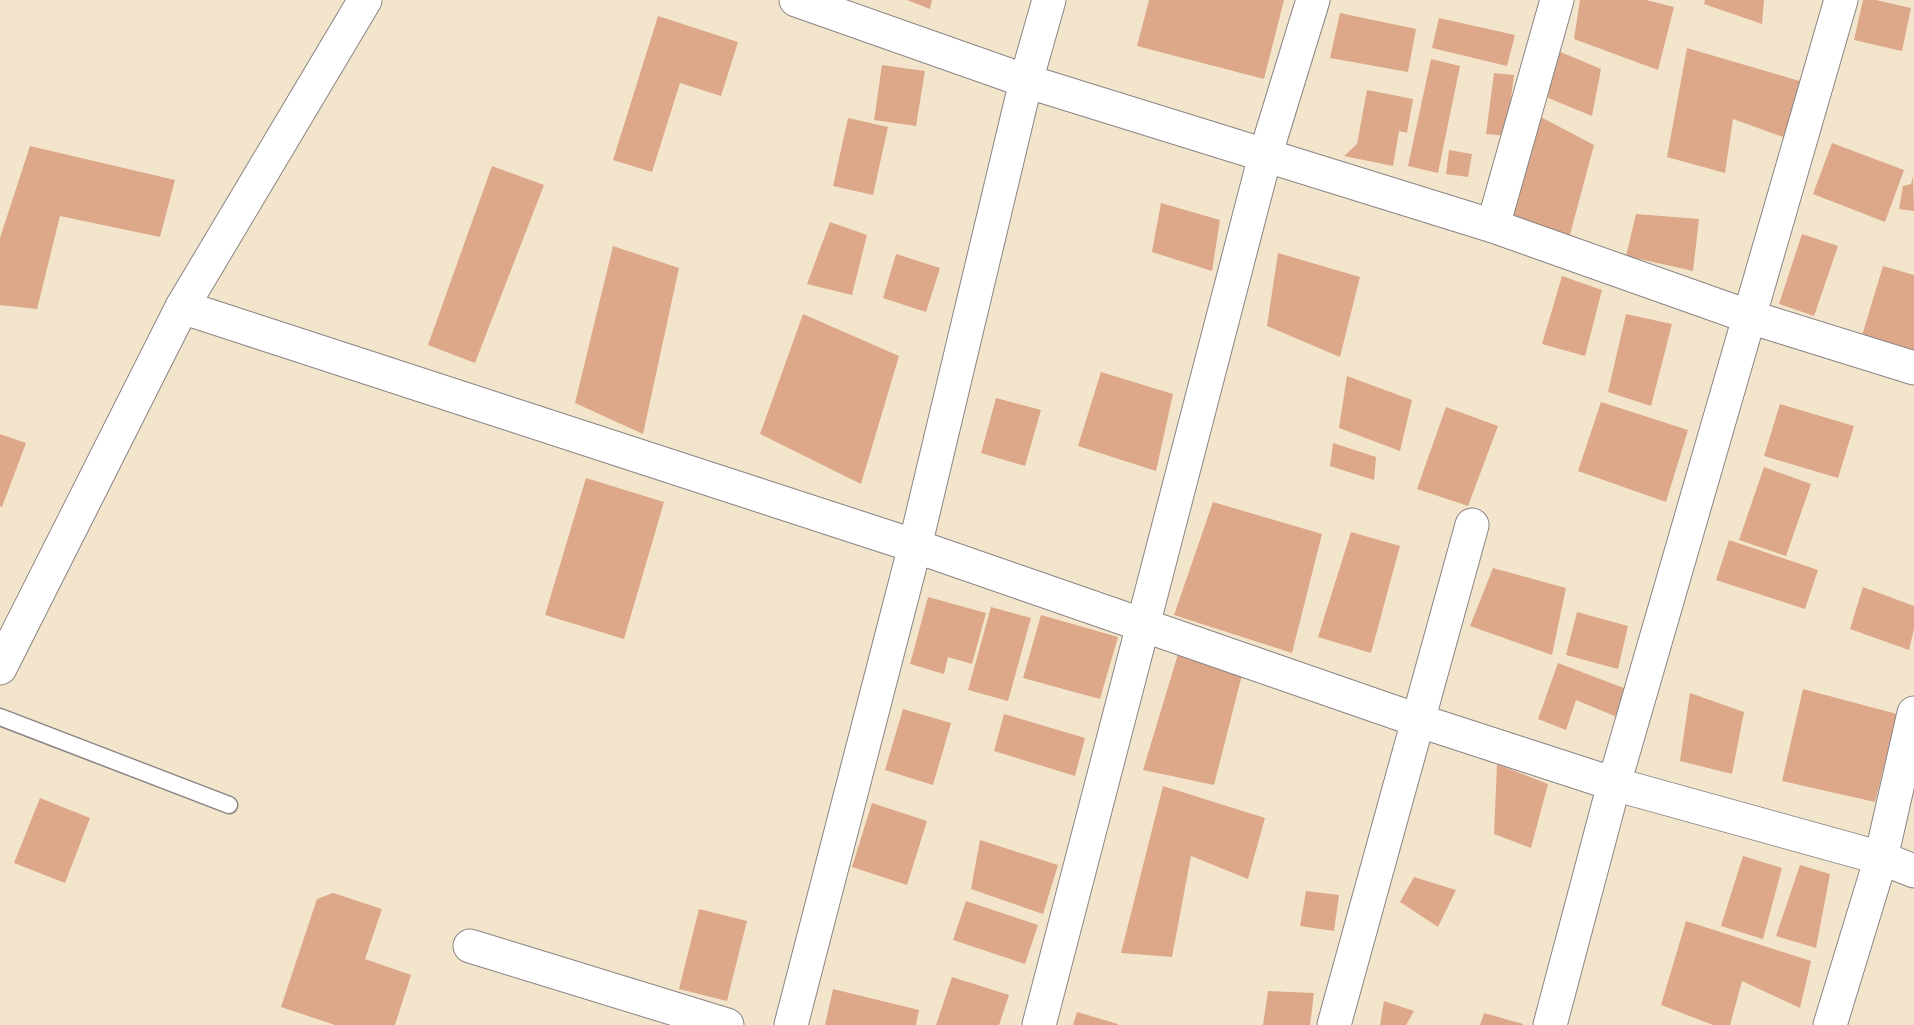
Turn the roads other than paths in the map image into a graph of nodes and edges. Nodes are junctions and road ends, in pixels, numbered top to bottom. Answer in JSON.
{"nodes":[{"id":1,"x":365,"y":0,"type":"edge"},
{"id":2,"x":796,"y":0,"type":"edge"},
{"id":3,"x":1049,"y":0,"type":"edge"},
{"id":4,"x":1313,"y":0,"type":"edge"},
{"id":5,"x":1557,"y":0,"type":"edge"},
{"id":6,"x":1841,"y":0,"type":"edge"},
{"id":7,"x":1026,"y":81,"type":"junction"},
{"id":8,"x":1265,"y":156,"type":"junction"},
{"id":9,"x":1493,"y":226,"type":"junction"},
{"id":10,"x":182,"y":307,"type":"junction"},
{"id":11,"x":1750,"y":317,"type":"junction"},
{"id":12,"x":1914,"y":368,"type":"edge"},
{"id":13,"x":1472,"y":525,"type":"dead end"},
{"id":14,"x":915,"y":546,"type":"junction"},
{"id":15,"x":1141,"y":624,"type":"junction"},
{"id":16,"x":0,"y":668,"type":"edge"},
{"id":17,"x":1914,"y":712,"type":"edge"},
{"id":18,"x":0,"y":717,"type":"edge"},
{"id":19,"x":1417,"y":720,"type":"junction"},
{"id":20,"x":1614,"y":784,"type":"junction"},
{"id":21,"x":229,"y":805,"type":"dead end"},
{"id":22,"x":1881,"y":858,"type":"junction"},
{"id":23,"x":1914,"y":871,"type":"edge"},
{"id":24,"x":470,"y":946,"type":"dead end"},
{"id":25,"x":726,"y":1025,"type":"edge"},
{"id":26,"x":791,"y":1025,"type":"edge"},
{"id":27,"x":1039,"y":1025,"type":"edge"},
{"id":28,"x":1334,"y":1025,"type":"edge"},
{"id":29,"x":1550,"y":1025,"type":"edge"},
{"id":30,"x":1830,"y":1025,"type":"edge"}],
"edges":[{"from":1,"to":10,"type":"street"},
{"from":2,"to":7,"type":"street"},
{"from":3,"to":7,"type":"street"},
{"from":4,"to":8,"type":"street"},
{"from":5,"to":9,"type":"street"},
{"from":6,"to":11,"type":"street"},
{"from":7,"to":8,"type":"street"},
{"from":7,"to":14,"type":"street"},
{"from":8,"to":9,"type":"street"},
{"from":8,"to":15,"type":"street"},
{"from":9,"to":11,"type":"street"},
{"from":10,"to":14,"type":"street"},
{"from":10,"to":16,"type":"street"},
{"from":11,"to":12,"type":"street"},
{"from":11,"to":20,"type":"street"},
{"from":13,"to":19,"type":"street"},
{"from":14,"to":15,"type":"street"},
{"from":14,"to":26,"type":"street"},
{"from":15,"to":19,"type":"street"},
{"from":15,"to":27,"type":"street"},
{"from":17,"to":22,"type":"street"},
{"from":18,"to":21,"type":"lane"},
{"from":19,"to":20,"type":"street"},
{"from":19,"to":28,"type":"street"},
{"from":20,"to":22,"type":"street"},
{"from":20,"to":29,"type":"street"},
{"from":22,"to":23,"type":"street"},
{"from":22,"to":30,"type":"street"},
{"from":24,"to":25,"type":"street"}]}
